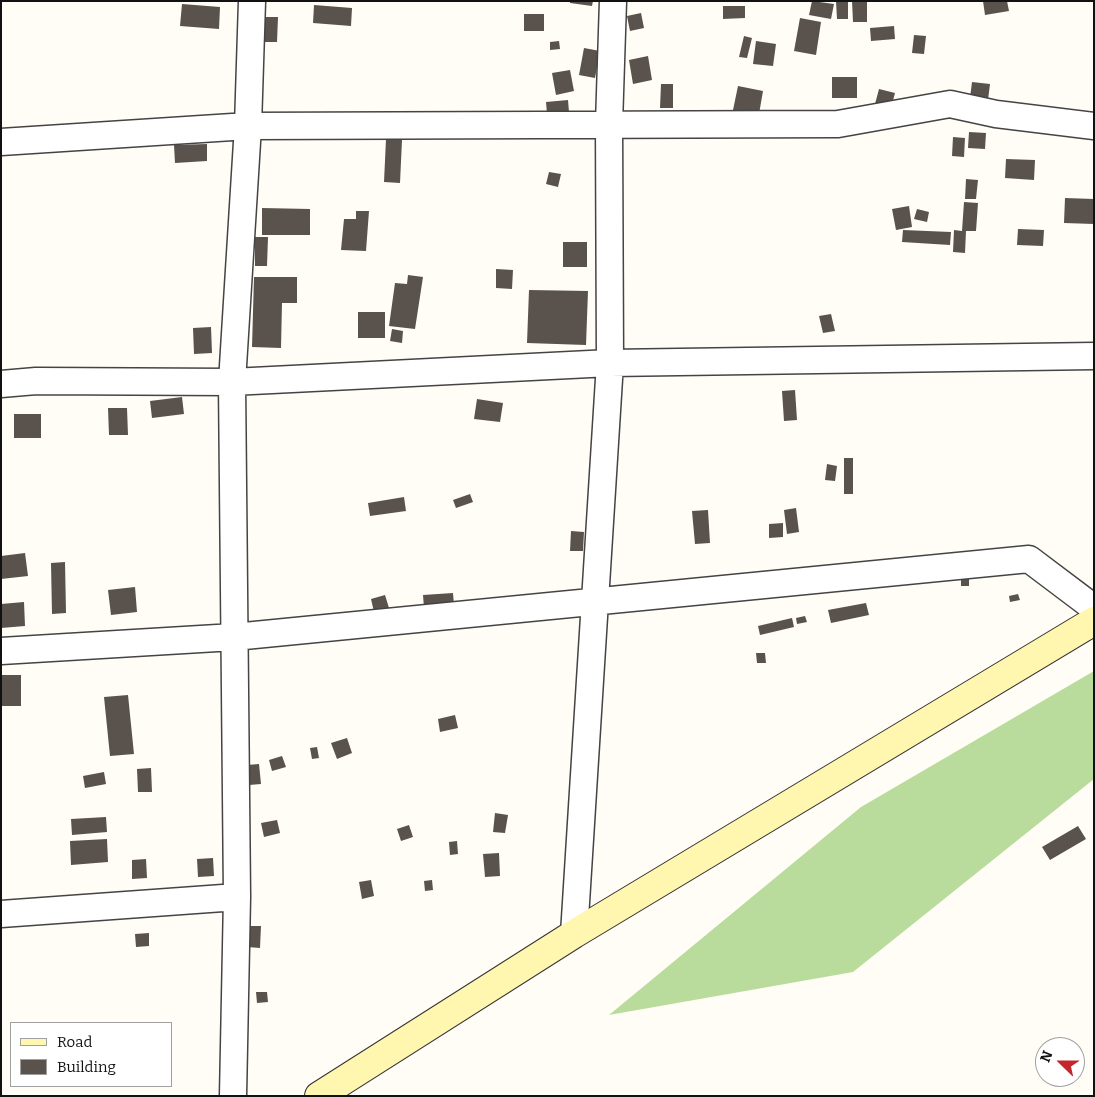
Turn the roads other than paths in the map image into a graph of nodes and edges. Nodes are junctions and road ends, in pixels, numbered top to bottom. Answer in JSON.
{"nodes":[{"id":1,"x":252,"y":1,"type":"edge"},
{"id":2,"x":612,"y":1,"type":"edge"},
{"id":3,"x":609,"y":124,"type":"junction"},
{"id":4,"x":248,"y":126,"type":"junction"},
{"id":5,"x":1094,"y":126,"type":"edge"},
{"id":6,"x":1,"y":142,"type":"edge"},
{"id":7,"x":1094,"y":356,"type":"edge"},
{"id":8,"x":610,"y":363,"type":"junction"},
{"id":9,"x":232,"y":382,"type":"junction"},
{"id":10,"x":1,"y":384,"type":"edge"},
{"id":11,"x":595,"y":601,"type":"junction"},
{"id":12,"x":1094,"y":608,"type":"edge"},
{"id":13,"x":1094,"y":621,"type":"edge"},
{"id":14,"x":234,"y":637,"type":"junction"},
{"id":15,"x":1,"y":651,"type":"edge"},
{"id":16,"x":237,"y":897,"type":"junction"},
{"id":17,"x":1,"y":914,"type":"edge"},
{"id":18,"x":574,"y":934,"type":"junction"},
{"id":19,"x":233,"y":1096,"type":"edge"},
{"id":20,"x":319,"y":1096,"type":"edge"}],
"edges":[{"from":1,"to":4,"type":"street"},
{"from":2,"to":3,"type":"street"},
{"from":3,"to":4,"type":"street"},
{"from":3,"to":5,"type":"street"},
{"from":3,"to":8,"type":"street"},
{"from":4,"to":6,"type":"street"},
{"from":4,"to":9,"type":"street"},
{"from":7,"to":8,"type":"street"},
{"from":8,"to":9,"type":"street"},
{"from":8,"to":11,"type":"street"},
{"from":9,"to":10,"type":"street"},
{"from":9,"to":14,"type":"street"},
{"from":11,"to":12,"type":"street"},
{"from":11,"to":14,"type":"street"},
{"from":11,"to":18,"type":"street"},
{"from":13,"to":18,"type":"main road"},
{"from":14,"to":15,"type":"street"},
{"from":14,"to":16,"type":"street"},
{"from":16,"to":17,"type":"street"},
{"from":16,"to":19,"type":"street"},
{"from":18,"to":20,"type":"main road"}]}
